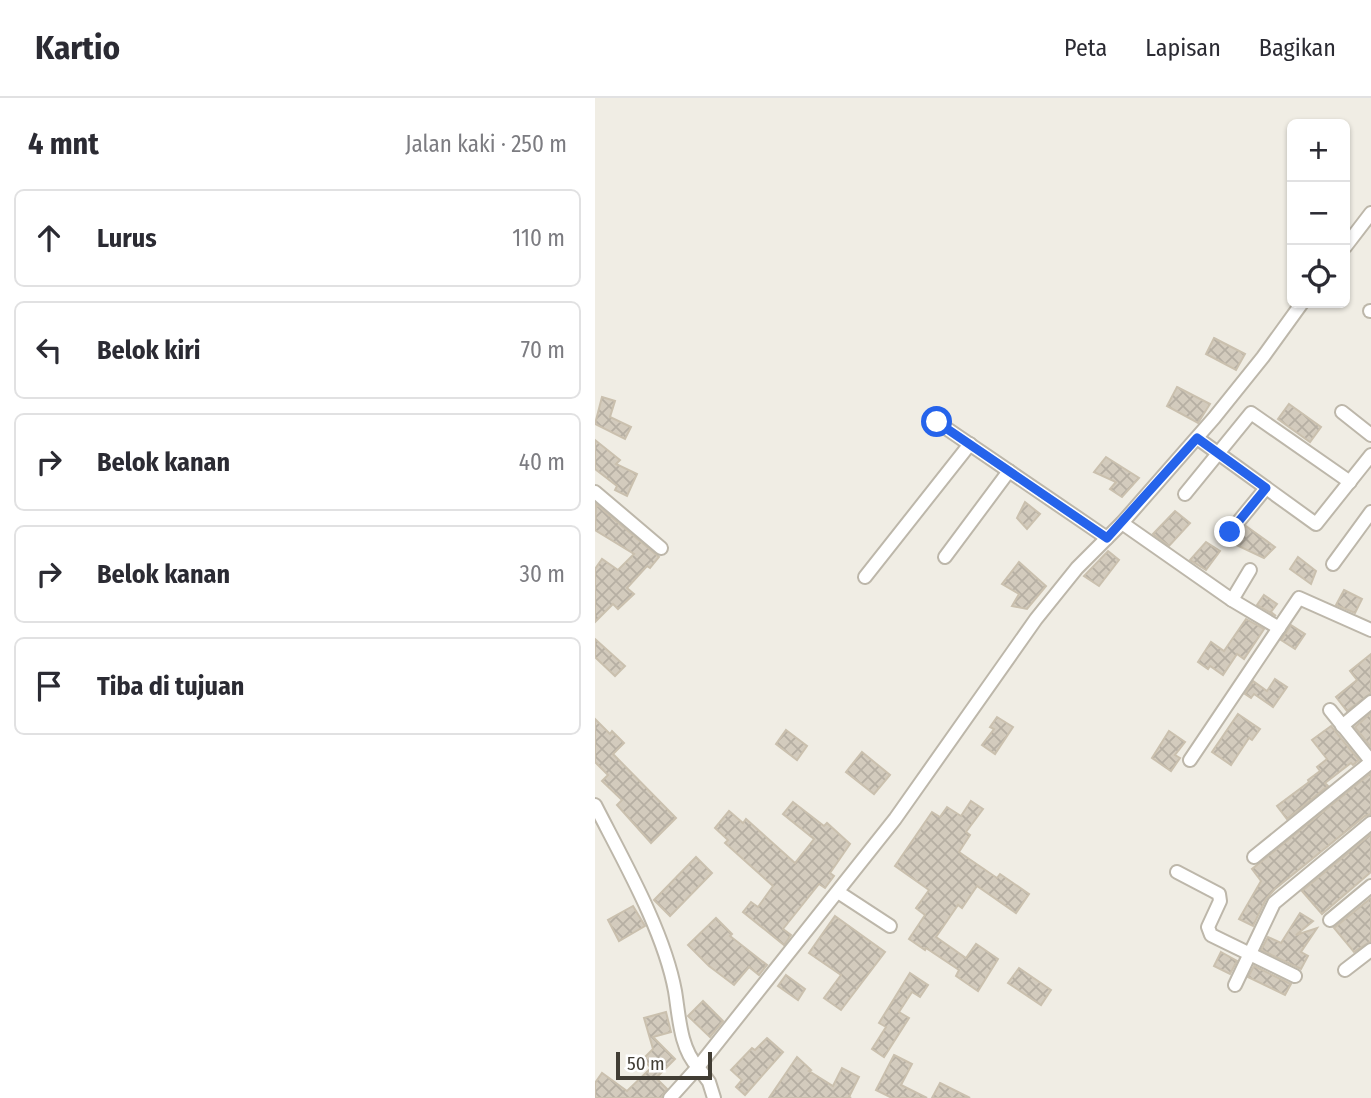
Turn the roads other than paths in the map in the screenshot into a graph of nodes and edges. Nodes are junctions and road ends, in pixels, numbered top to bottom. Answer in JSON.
{"nodes":[{"id":1,"x":1371,"y":213,"type":"edge"},
{"id":2,"x":1347,"y":245,"type":"edge"},
{"id":3,"x":1298,"y":308,"type":"edge"},
{"id":4,"x":1342,"y":412,"type":"dead end"},
{"id":5,"x":937,"y":422,"type":"dead end"},
{"id":6,"x":1371,"y":435,"type":"edge"},
{"id":7,"x":1197,"y":438,"type":"junction"},
{"id":8,"x":970,"y":444,"type":"junction"},
{"id":9,"x":1219,"y":454,"type":"junction"},
{"id":10,"x":1371,"y":455,"type":"edge"},
{"id":11,"x":1009,"y":471,"type":"junction"},
{"id":12,"x":1350,"y":482,"type":"junction"},
{"id":13,"x":1266,"y":488,"type":"junction"},
{"id":14,"x":595,"y":492,"type":"edge"},
{"id":15,"x":1185,"y":494,"type":"dead end"},
{"id":16,"x":1371,"y":512,"type":"edge"},
{"id":17,"x":1122,"y":523,"type":"junction"},
{"id":18,"x":1230,"y":532,"type":"dead end"},
{"id":19,"x":1107,"y":538,"type":"junction"},
{"id":20,"x":661,"y":548,"type":"dead end"},
{"id":21,"x":945,"y":557,"type":"dead end"},
{"id":22,"x":1333,"y":564,"type":"dead end"},
{"id":23,"x":1250,"y":570,"type":"dead end"},
{"id":24,"x":865,"y":576,"type":"dead end"},
{"id":25,"x":1232,"y":600,"type":"junction"},
{"id":26,"x":1279,"y":628,"type":"junction"},
{"id":27,"x":1371,"y":630,"type":"edge"},
{"id":28,"x":1371,"y":702,"type":"edge"},
{"id":29,"x":1330,"y":710,"type":"dead end"},
{"id":30,"x":1342,"y":726,"type":"junction"},
{"id":31,"x":1190,"y":760,"type":"dead end"},
{"id":32,"x":1371,"y":762,"type":"edge"},
{"id":33,"x":595,"y":805,"type":"edge"},
{"id":34,"x":1371,"y":823,"type":"edge"},
{"id":35,"x":1254,"y":857,"type":"dead end"},
{"id":36,"x":1177,"y":872,"type":"dead end"},
{"id":37,"x":1371,"y":886,"type":"edge"},
{"id":38,"x":838,"y":892,"type":"junction"},
{"id":39,"x":1330,"y":920,"type":"dead end"},
{"id":40,"x":890,"y":926,"type":"dead end"},
{"id":41,"x":1371,"y":950,"type":"edge"},
{"id":42,"x":1250,"y":954,"type":"junction"},
{"id":43,"x":1345,"y":970,"type":"dead end"},
{"id":44,"x":1295,"y":976,"type":"dead end"},
{"id":45,"x":1235,"y":985,"type":"dead end"},
{"id":46,"x":698,"y":1067,"type":"junction"},
{"id":47,"x":670,"y":1098,"type":"edge"},
{"id":48,"x":714,"y":1098,"type":"edge"}],
"edges":[{"from":1,"to":2,"type":"street"},
{"from":3,"to":7,"type":"street"},
{"from":4,"to":6,"type":"street"},
{"from":5,"to":8,"type":"street"},
{"from":7,"to":9,"type":"street"},
{"from":7,"to":17,"type":"street"},
{"from":8,"to":11,"type":"street"},
{"from":8,"to":24,"type":"street"},
{"from":9,"to":12,"type":"street"},
{"from":9,"to":13,"type":"street"},
{"from":9,"to":15,"type":"street"},
{"from":10,"to":12,"type":"street"},
{"from":11,"to":19,"type":"street"},
{"from":11,"to":21,"type":"street"},
{"from":12,"to":13,"type":"street"},
{"from":13,"to":18,"type":"street"},
{"from":14,"to":20,"type":"street"},
{"from":16,"to":22,"type":"street"},
{"from":17,"to":19,"type":"street"},
{"from":17,"to":25,"type":"street"},
{"from":19,"to":38,"type":"street"},
{"from":23,"to":25,"type":"street"},
{"from":25,"to":26,"type":"street"},
{"from":26,"to":27,"type":"street"},
{"from":26,"to":31,"type":"street"},
{"from":28,"to":30,"type":"street"},
{"from":29,"to":30,"type":"street"},
{"from":30,"to":32,"type":"street"},
{"from":32,"to":35,"type":"street"},
{"from":33,"to":46,"type":"street"},
{"from":34,"to":42,"type":"street"},
{"from":36,"to":42,"type":"street"},
{"from":37,"to":39,"type":"street"},
{"from":38,"to":40,"type":"street"},
{"from":38,"to":46,"type":"street"},
{"from":41,"to":43,"type":"street"},
{"from":42,"to":44,"type":"street"},
{"from":42,"to":45,"type":"street"},
{"from":46,"to":47,"type":"street"},
{"from":46,"to":48,"type":"street"}]}
